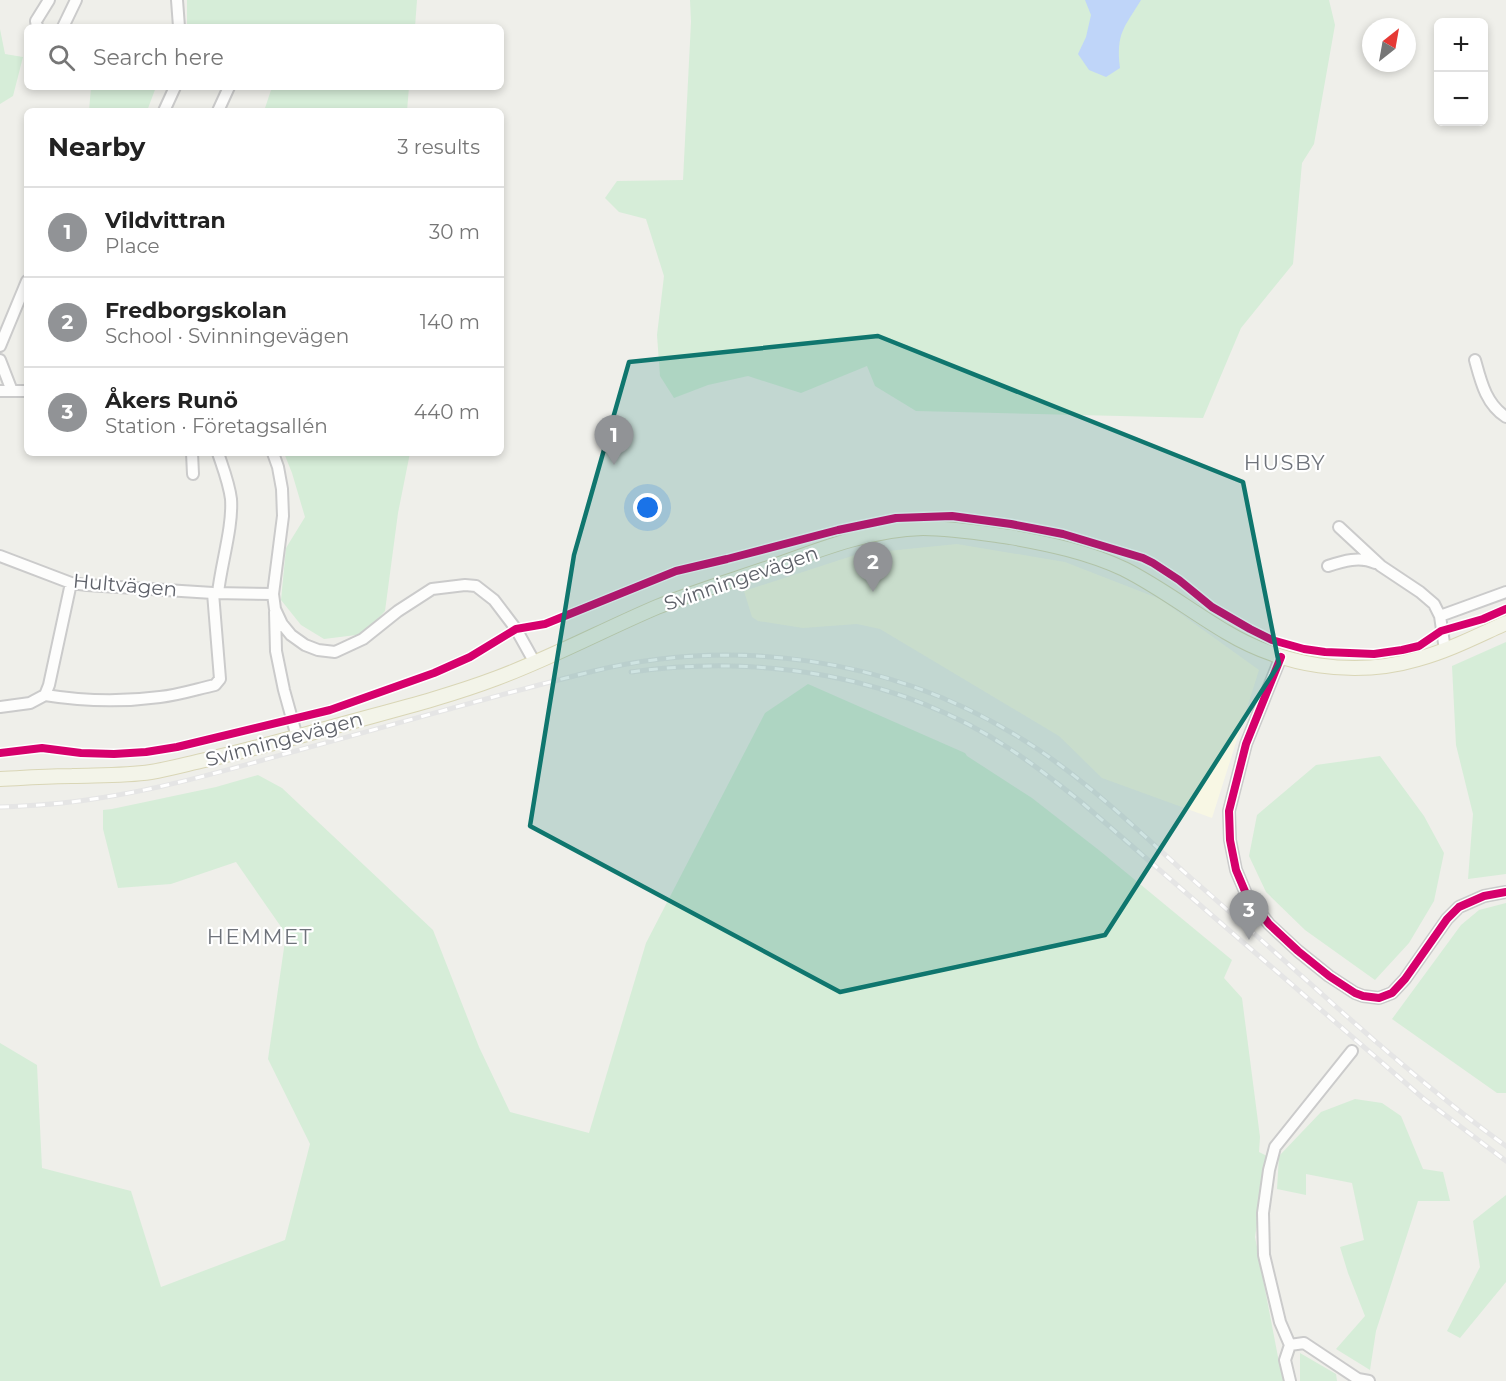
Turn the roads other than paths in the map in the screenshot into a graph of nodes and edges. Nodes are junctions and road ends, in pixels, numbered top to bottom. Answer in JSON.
{"nodes":[{"id":1,"x":49,"y":0,"type":"edge"},
{"id":2,"x":76,"y":0,"type":"edge"},
{"id":3,"x":177,"y":0,"type":"edge"},
{"id":4,"x":36,"y":24,"type":"edge"},
{"id":5,"x":64,"y":24,"type":"edge"},
{"id":6,"x":178,"y":24,"type":"edge"},
{"id":7,"x":173,"y":90,"type":"edge"},
{"id":8,"x":228,"y":90,"type":"edge"},
{"id":9,"x":165,"y":108,"type":"edge"},
{"id":10,"x":219,"y":108,"type":"edge"},
{"id":11,"x":24,"y":288,"type":"edge"},
{"id":12,"x":0,"y":346,"type":"edge"},
{"id":13,"x":0,"y":360,"type":"edge"},
{"id":14,"x":1475,"y":360,"type":"dead end"},
{"id":15,"x":0,"y":391,"type":"edge"},
{"id":16,"x":12,"y":391,"type":"junction"},
{"id":17,"x":24,"y":391,"type":"edge"},
{"id":18,"x":1506,"y":417,"type":"edge"},
{"id":19,"x":192,"y":456,"type":"edge"},
{"id":20,"x":219,"y":456,"type":"edge"},
{"id":21,"x":274,"y":456,"type":"edge"},
{"id":22,"x":193,"y":474,"type":"dead end"},
{"id":23,"x":1339,"y":527,"type":"dead end"},
{"id":24,"x":0,"y":556,"type":"edge"},
{"id":25,"x":1328,"y":566,"type":"dead end"},
{"id":26,"x":1381,"y":566,"type":"junction"},
{"id":27,"x":70,"y":583,"type":"junction"},
{"id":28,"x":1506,"y":592,"type":"edge"},
{"id":29,"x":215,"y":593,"type":"junction"},
{"id":30,"x":273,"y":594,"type":"junction"},
{"id":31,"x":275,"y":609,"type":"junction"},
{"id":32,"x":1440,"y":616,"type":"junction"},
{"id":33,"x":1506,"y":623,"type":"edge"},
{"id":34,"x":1445,"y":650,"type":"junction"},
{"id":35,"x":1281,"y":657,"type":"junction"},
{"id":36,"x":535,"y":663,"type":"junction"},
{"id":37,"x":45,"y":694,"type":"junction"},
{"id":38,"x":0,"y":707,"type":"edge"},
{"id":39,"x":297,"y":737,"type":"junction"},
{"id":40,"x":0,"y":779,"type":"edge"},
{"id":41,"x":1506,"y":892,"type":"edge"},
{"id":42,"x":1352,"y":1051,"type":"dead end"},
{"id":43,"x":1290,"y":1345,"type":"junction"},
{"id":44,"x":1290,"y":1381,"type":"edge"},
{"id":45,"x":1369,"y":1381,"type":"edge"}],
"edges":[{"from":1,"to":4,"type":"street"},
{"from":2,"to":5,"type":"street"},
{"from":3,"to":6,"type":"street"},
{"from":7,"to":9,"type":"street"},
{"from":8,"to":10,"type":"street"},
{"from":11,"to":12,"type":"street"},
{"from":13,"to":16,"type":"street"},
{"from":14,"to":18,"type":"street"},
{"from":15,"to":16,"type":"street"},
{"from":16,"to":17,"type":"street"},
{"from":19,"to":22,"type":"street"},
{"from":20,"to":29,"type":"street"},
{"from":21,"to":30,"type":"street"},
{"from":23,"to":26,"type":"street"},
{"from":24,"to":27,"type":"street","name":"Hultvägen"},
{"from":25,"to":26,"type":"street"},
{"from":26,"to":32,"type":"street"},
{"from":27,"to":29,"type":"street","name":"Hultvägen"},
{"from":27,"to":37,"type":"street"},
{"from":28,"to":32,"type":"street"},
{"from":29,"to":30,"type":"street","name":"Hultvägen"},
{"from":29,"to":37,"type":"street"},
{"from":30,"to":31,"type":"street"},
{"from":31,"to":36,"type":"street"},
{"from":31,"to":39,"type":"street"},
{"from":32,"to":34,"type":"street"},
{"from":33,"to":34,"type":"main road","name":"Svinningevägen"},
{"from":34,"to":35,"type":"main road","name":"Svinningevägen"},
{"from":35,"to":36,"type":"main road","name":"Svinningevägen"},
{"from":35,"to":41,"type":"street"},
{"from":36,"to":39,"type":"main road","name":"Svinningevägen"},
{"from":37,"to":38,"type":"street"},
{"from":39,"to":40,"type":"main road","name":"Svinningevägen"},
{"from":42,"to":43,"type":"street"},
{"from":43,"to":44,"type":"street"},
{"from":43,"to":45,"type":"street"}]}
